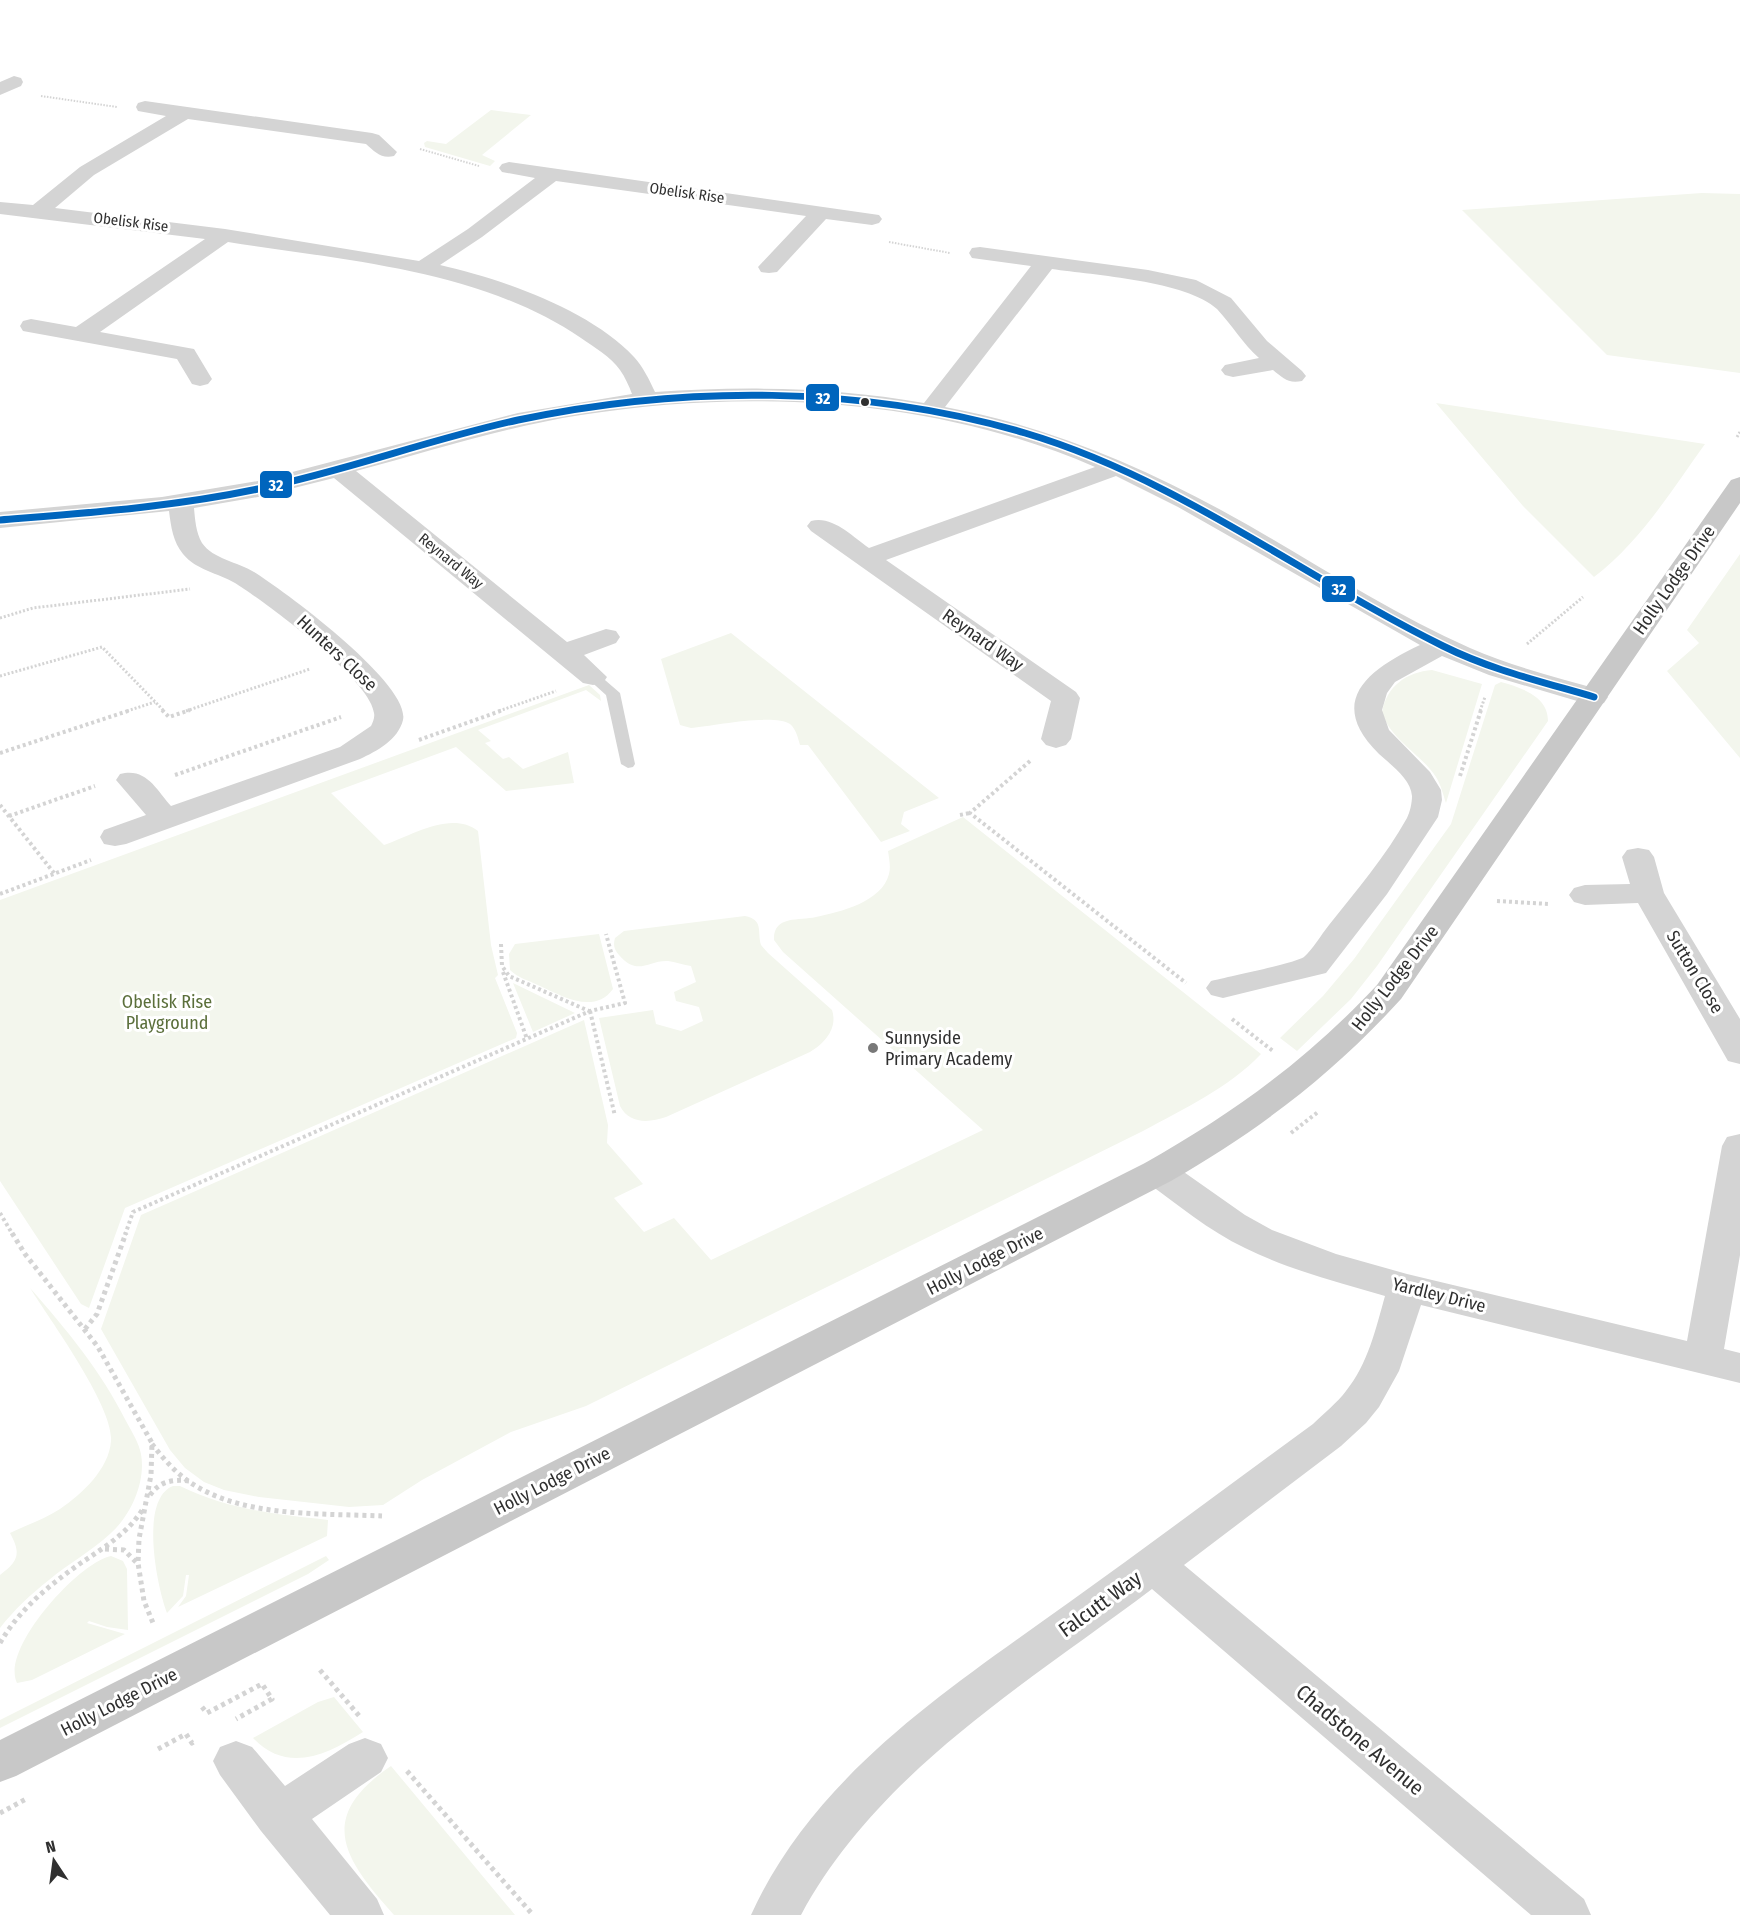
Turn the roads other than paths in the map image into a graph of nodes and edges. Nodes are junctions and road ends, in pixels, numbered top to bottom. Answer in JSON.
{"nodes":[{"id":1,"x":145,"y":107,"type":"road end"},
{"id":2,"x":184,"y":113,"type":"junction"},
{"id":3,"x":387,"y":152,"type":"road end"},
{"id":4,"x":509,"y":168,"type":"road end"},
{"id":5,"x":552,"y":174,"type":"junction"},
{"id":6,"x":0,"y":208,"type":"edge"},
{"id":7,"x":38,"y":212,"type":"junction"},
{"id":8,"x":821,"y":212,"type":"junction"},
{"id":9,"x":872,"y":219,"type":"dead end"},
{"id":10,"x":225,"y":235,"type":"junction"},
{"id":11,"x":981,"y":253,"type":"road end"},
{"id":12,"x":1046,"y":262,"type":"junction"},
{"id":13,"x":422,"y":268,"type":"junction"},
{"id":14,"x":791,"y":270,"type":"dead end"},
{"id":15,"x":31,"y":326,"type":"dead end"},
{"id":16,"x":80,"y":335,"type":"junction"},
{"id":17,"x":1233,"y":370,"type":"dead end"},
{"id":18,"x":200,"y":379,"type":"dead end"},
{"id":19,"x":646,"y":399,"type":"junction"},
{"id":20,"x":930,"y":411,"type":"junction"},
{"id":21,"x":1118,"y":467,"type":"junction"},
{"id":22,"x":338,"y":469,"type":"junction"},
{"id":23,"x":1740,"y":485,"type":"edge"},
{"id":24,"x":180,"y":502,"type":"junction"},
{"id":25,"x":0,"y":520,"type":"edge"},
{"id":26,"x":820,"y":525,"type":"dead end"},
{"id":27,"x":867,"y":558,"type":"junction"},
{"id":28,"x":606,"y":637,"type":"dead end"},
{"id":29,"x":1442,"y":645,"type":"junction"},
{"id":30,"x":564,"y":653,"type":"junction"},
{"id":31,"x":593,"y":677,"type":"joint"},
{"id":32,"x":1594,"y":697,"type":"junction"},
{"id":33,"x":1056,"y":739,"type":"road end"},
{"id":34,"x":628,"y":764,"type":"dead end"},
{"id":35,"x":134,"y":784,"type":"road end"},
{"id":36,"x":166,"y":819,"type":"junction"},
{"id":37,"x":115,"y":837,"type":"dead end"},
{"id":38,"x":1638,"y":856,"type":"dead end"},
{"id":39,"x":1648,"y":893,"type":"junction"},
{"id":40,"x":1585,"y":895,"type":"road end"},
{"id":41,"x":1225,"y":1002,"type":"road end"},
{"id":42,"x":1740,"y":1053,"type":"edge"},
{"id":43,"x":1740,"y":1146,"type":"edge"},
{"id":44,"x":1158,"y":1172,"type":"junction"},
{"id":45,"x":1407,"y":1288,"type":"junction"},
{"id":46,"x":1703,"y":1359,"type":"junction"},
{"id":47,"x":1740,"y":1368,"type":"edge"},
{"id":48,"x":1154,"y":1564,"type":"junction"},
{"id":49,"x":231,"y":1743,"type":"road end"},
{"id":50,"x":376,"y":1747,"type":"road end"},
{"id":51,"x":0,"y":1762,"type":"edge"},
{"id":52,"x":278,"y":1816,"type":"junction"},
{"id":53,"x":360,"y":1915,"type":"edge"},
{"id":54,"x":776,"y":1915,"type":"edge"},
{"id":55,"x":1567,"y":1915,"type":"edge"}],
"edges":[{"from":1,"to":2,"type":"street"},
{"from":2,"to":3,"type":"street"},
{"from":2,"to":7,"type":"street"},
{"from":4,"to":5,"type":"street","name":"Obelisk Rise"},
{"from":5,"to":8,"type":"street","name":"Obelisk Rise"},
{"from":5,"to":13,"type":"street"},
{"from":6,"to":7,"type":"street","name":"Obelisk Rise"},
{"from":7,"to":10,"type":"street","name":"Obelisk Rise"},
{"from":8,"to":9,"type":"street","name":"Obelisk Rise"},
{"from":8,"to":14,"type":"street"},
{"from":10,"to":13,"type":"street","name":"Obelisk Rise"},
{"from":10,"to":16,"type":"street"},
{"from":11,"to":12,"type":"street"},
{"from":12,"to":17,"type":"street"},
{"from":12,"to":20,"type":"street"},
{"from":13,"to":19,"type":"street","name":"Obelisk Rise"},
{"from":15,"to":16,"type":"street"},
{"from":16,"to":18,"type":"street"},
{"from":19,"to":20,"type":"street"},
{"from":19,"to":22,"type":"street"},
{"from":20,"to":21,"type":"street"},
{"from":21,"to":27,"type":"street"},
{"from":21,"to":29,"type":"street"},
{"from":22,"to":24,"type":"street"},
{"from":22,"to":30,"type":"street","name":"Reynard Way"},
{"from":23,"to":32,"type":"main road","name":"Holly Lodge Drive"},
{"from":24,"to":25,"type":"street"},
{"from":24,"to":36,"type":"street","name":"Hunters Close"},
{"from":26,"to":27,"type":"street","name":"Reynard Way"},
{"from":27,"to":33,"type":"street","name":"Reynard Way"},
{"from":28,"to":30,"type":"street"},
{"from":29,"to":32,"type":"street"},
{"from":29,"to":41,"type":"street"},
{"from":30,"to":31,"type":"street","name":"Reynard Way"},
{"from":31,"to":34,"type":"lane"},
{"from":32,"to":44,"type":"main road","name":"Holly Lodge Drive"},
{"from":35,"to":36,"type":"street"},
{"from":36,"to":37,"type":"street","name":"Hunters Close"},
{"from":38,"to":39,"type":"street","name":"Sutton Close"},
{"from":39,"to":40,"type":"street"},
{"from":39,"to":42,"type":"street","name":"Sutton Close"},
{"from":43,"to":46,"type":"street"},
{"from":44,"to":45,"type":"street","name":"Yardley Drive"},
{"from":44,"to":51,"type":"main road","name":"Holly Lodge Drive"},
{"from":45,"to":46,"type":"street","name":"Yardley Drive"},
{"from":45,"to":48,"type":"street","name":"Falcutt Way"},
{"from":46,"to":47,"type":"street","name":"Yardley Drive"},
{"from":48,"to":54,"type":"street","name":"Falcutt Way"},
{"from":48,"to":55,"type":"street","name":"Chadstone Avenue"},
{"from":49,"to":52,"type":"street"},
{"from":50,"to":52,"type":"street"},
{"from":52,"to":53,"type":"street"}]}
